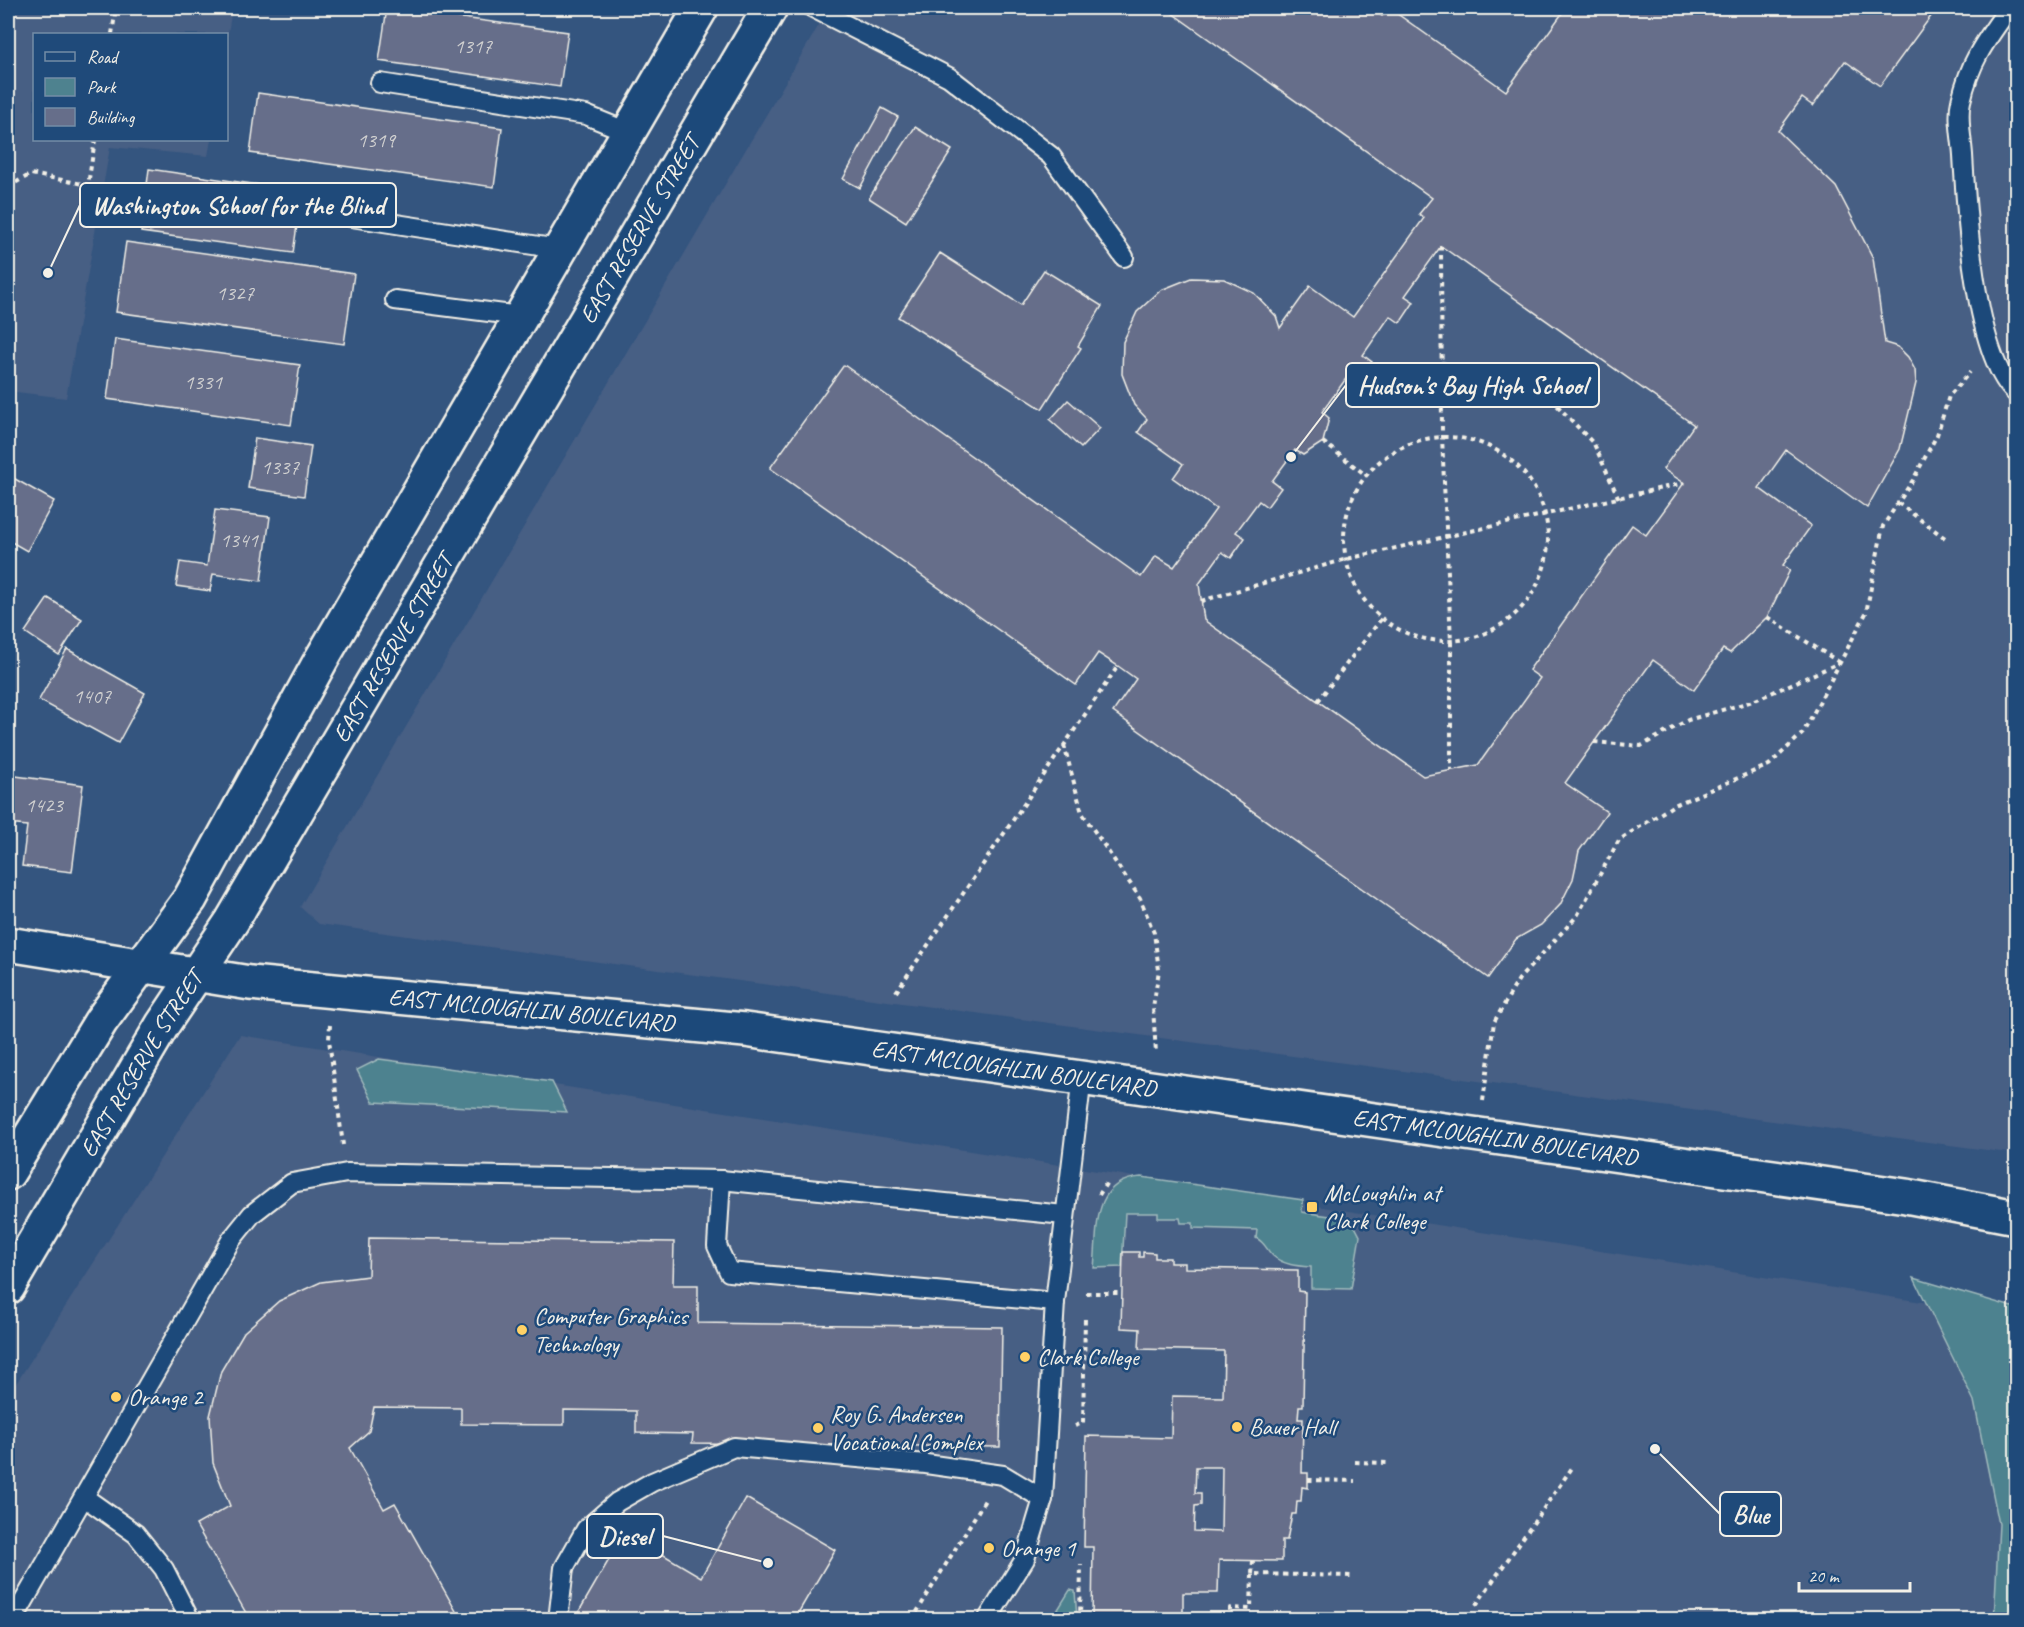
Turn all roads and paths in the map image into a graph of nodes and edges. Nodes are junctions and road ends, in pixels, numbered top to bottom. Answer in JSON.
{"nodes":[{"id":1,"x":116,"y":8,"type":"edge"},
{"id":2,"x":701,"y":8,"type":"edge"},
{"id":3,"x":770,"y":8,"type":"edge"},
{"id":4,"x":813,"y":8,"type":"edge"},
{"id":5,"x":2009,"y":8,"type":"edge"},
{"id":6,"x":112,"y":33,"type":"edge"},
{"id":7,"x":380,"y":83,"type":"dead end"},
{"id":8,"x":628,"y":132,"type":"junction"},
{"id":9,"x":95,"y":141,"type":"edge"},
{"id":10,"x":8,"y":187,"type":"edge"},
{"id":11,"x":351,"y":218,"type":"dead end"},
{"id":12,"x":1441,"y":246,"type":"dead end"},
{"id":13,"x":559,"y":249,"type":"junction"},
{"id":14,"x":1124,"y":257,"type":"dead end"},
{"id":15,"x":395,"y":300,"type":"dead end"},
{"id":16,"x":520,"y":316,"type":"junction"},
{"id":17,"x":1991,"y":350,"type":"junction"},
{"id":18,"x":1441,"y":363,"type":"junction"},
{"id":19,"x":2016,"y":393,"type":"edge"},
{"id":20,"x":1442,"y":436,"type":"junction"},
{"id":21,"x":1323,"y":441,"type":"dead end"},
{"id":22,"x":1367,"y":476,"type":"junction"},
{"id":23,"x":1684,"y":483,"type":"dead end"},
{"id":24,"x":1619,"y":499,"type":"junction"},
{"id":25,"x":1898,"y":503,"type":"junction"},
{"id":26,"x":1545,"y":516,"type":"junction"},
{"id":27,"x":1446,"y":538,"type":"junction"},
{"id":28,"x":1945,"y":538,"type":"dead end"},
{"id":29,"x":1347,"y":559,"type":"junction"},
{"id":30,"x":1201,"y":600,"type":"dead end"},
{"id":31,"x":1767,"y":617,"type":"dead end"},
{"id":32,"x":1382,"y":618,"type":"junction"},
{"id":33,"x":1451,"y":642,"type":"junction"},
{"id":34,"x":1840,"y":662,"type":"junction"},
{"id":35,"x":1118,"y":666,"type":"dead end"},
{"id":36,"x":1318,"y":701,"type":"dead end"},
{"id":37,"x":1594,"y":742,"type":"dead end"},
{"id":38,"x":1064,"y":745,"type":"junction"},
{"id":39,"x":1450,"y":770,"type":"dead end"},
{"id":40,"x":8,"y":944,"type":"edge"},
{"id":41,"x":144,"y":964,"type":"junction"},
{"id":42,"x":197,"y":973,"type":"junction"},
{"id":43,"x":331,"y":989,"type":"junction"},
{"id":44,"x":896,"y":992,"type":"dead end"},
{"id":45,"x":1156,"y":1060,"type":"dead end"},
{"id":46,"x":1082,"y":1077,"type":"junction"},
{"id":47,"x":1478,"y":1134,"type":"junction"},
{"id":48,"x":8,"y":1173,"type":"edge"},
{"id":49,"x":346,"y":1173,"type":"junction"},
{"id":50,"x":722,"y":1180,"type":"junction"},
{"id":51,"x":1064,"y":1215,"type":"junction"},
{"id":52,"x":2016,"y":1217,"type":"edge"},
{"id":53,"x":8,"y":1287,"type":"edge"},
{"id":54,"x":1086,"y":1293,"type":"dead end"},
{"id":55,"x":1122,"y":1293,"type":"dead end"},
{"id":56,"x":1055,"y":1302,"type":"junction"},
{"id":57,"x":1355,"y":1462,"type":"dead end"},
{"id":58,"x":1388,"y":1463,"type":"dead end"},
{"id":59,"x":1574,"y":1465,"type":"dead end"},
{"id":60,"x":1308,"y":1480,"type":"dead end"},
{"id":61,"x":1354,"y":1481,"type":"dead end"},
{"id":62,"x":84,"y":1497,"type":"junction"},
{"id":63,"x":1044,"y":1499,"type":"junction"},
{"id":64,"x":1253,"y":1561,"type":"dead end"},
{"id":65,"x":1081,"y":1564,"type":"dead end"},
{"id":66,"x":1252,"y":1574,"type":"junction"},
{"id":67,"x":1354,"y":1576,"type":"dead end"},
{"id":68,"x":1476,"y":1605,"type":"dead end"},
{"id":69,"x":13,"y":1620,"type":"edge"},
{"id":70,"x":190,"y":1620,"type":"edge"},
{"id":71,"x":558,"y":1620,"type":"edge"},
{"id":72,"x":987,"y":1620,"type":"edge"},
{"id":73,"x":1080,"y":1620,"type":"edge"},
{"id":74,"x":1230,"y":1620,"type":"edge"}],
"edges":[{"from":1,"to":6,"type":"path"},
{"from":2,"to":8,"type":"street","name":"EAST RESERVE STREET"},
{"from":3,"to":42,"type":"street","name":"EAST RESERVE STREET"},
{"from":4,"to":14,"type":"lane"},
{"from":5,"to":17,"type":"lane"},
{"from":7,"to":8,"type":"lane"},
{"from":8,"to":13,"type":"street","name":"EAST RESERVE STREET"},
{"from":9,"to":10,"type":"path"},
{"from":11,"to":13,"type":"lane"},
{"from":12,"to":18,"type":"path"},
{"from":13,"to":16,"type":"street","name":"EAST RESERVE STREET"},
{"from":15,"to":16,"type":"lane"},
{"from":16,"to":41,"type":"street","name":"EAST RESERVE STREET"},
{"from":17,"to":19,"type":"lane"},
{"from":17,"to":25,"type":"path"},
{"from":18,"to":20,"type":"path"},
{"from":18,"to":24,"type":"path"},
{"from":20,"to":22,"type":"path"},
{"from":20,"to":26,"type":"path"},
{"from":20,"to":27,"type":"path"},
{"from":21,"to":22,"type":"path"},
{"from":22,"to":29,"type":"path"},
{"from":23,"to":24,"type":"path"},
{"from":24,"to":26,"type":"path"},
{"from":25,"to":28,"type":"path"},
{"from":25,"to":34,"type":"path"},
{"from":26,"to":27,"type":"path"},
{"from":26,"to":33,"type":"path"},
{"from":27,"to":29,"type":"path"},
{"from":27,"to":33,"type":"path"},
{"from":29,"to":30,"type":"path"},
{"from":29,"to":32,"type":"path"},
{"from":31,"to":34,"type":"path"},
{"from":32,"to":33,"type":"path"},
{"from":32,"to":36,"type":"path"},
{"from":33,"to":39,"type":"path"},
{"from":34,"to":37,"type":"path"},
{"from":34,"to":47,"type":"path"},
{"from":35,"to":38,"type":"path"},
{"from":38,"to":44,"type":"path"},
{"from":38,"to":45,"type":"path"},
{"from":40,"to":41,"type":"street","name":"EAST MCLOUGHLIN BOULEVARD"},
{"from":41,"to":42,"type":"street","name":"EAST MCLOUGHLIN BOULEVARD"},
{"from":41,"to":48,"type":"street","name":"EAST RESERVE STREET"},
{"from":42,"to":43,"type":"street","name":"EAST MCLOUGHLIN BOULEVARD"},
{"from":42,"to":53,"type":"street","name":"EAST RESERVE STREET"},
{"from":43,"to":46,"type":"street","name":"EAST MCLOUGHLIN BOULEVARD"},
{"from":43,"to":49,"type":"path"},
{"from":46,"to":47,"type":"street","name":"EAST MCLOUGHLIN BOULEVARD"},
{"from":46,"to":51,"type":"lane"},
{"from":47,"to":52,"type":"street","name":"EAST MCLOUGHLIN BOULEVARD"},
{"from":49,"to":50,"type":"lane"},
{"from":49,"to":62,"type":"lane"},
{"from":50,"to":51,"type":"lane"},
{"from":50,"to":56,"type":"lane"},
{"from":51,"to":56,"type":"lane"},
{"from":54,"to":55,"type":"path"},
{"from":56,"to":63,"type":"lane"},
{"from":57,"to":58,"type":"path"},
{"from":59,"to":68,"type":"path"},
{"from":60,"to":61,"type":"path"},
{"from":62,"to":69,"type":"lane"},
{"from":62,"to":70,"type":"lane"},
{"from":63,"to":71,"type":"lane"},
{"from":63,"to":72,"type":"lane"},
{"from":64,"to":66,"type":"path"},
{"from":65,"to":73,"type":"path"},
{"from":66,"to":67,"type":"path"},
{"from":66,"to":74,"type":"path"}]}
